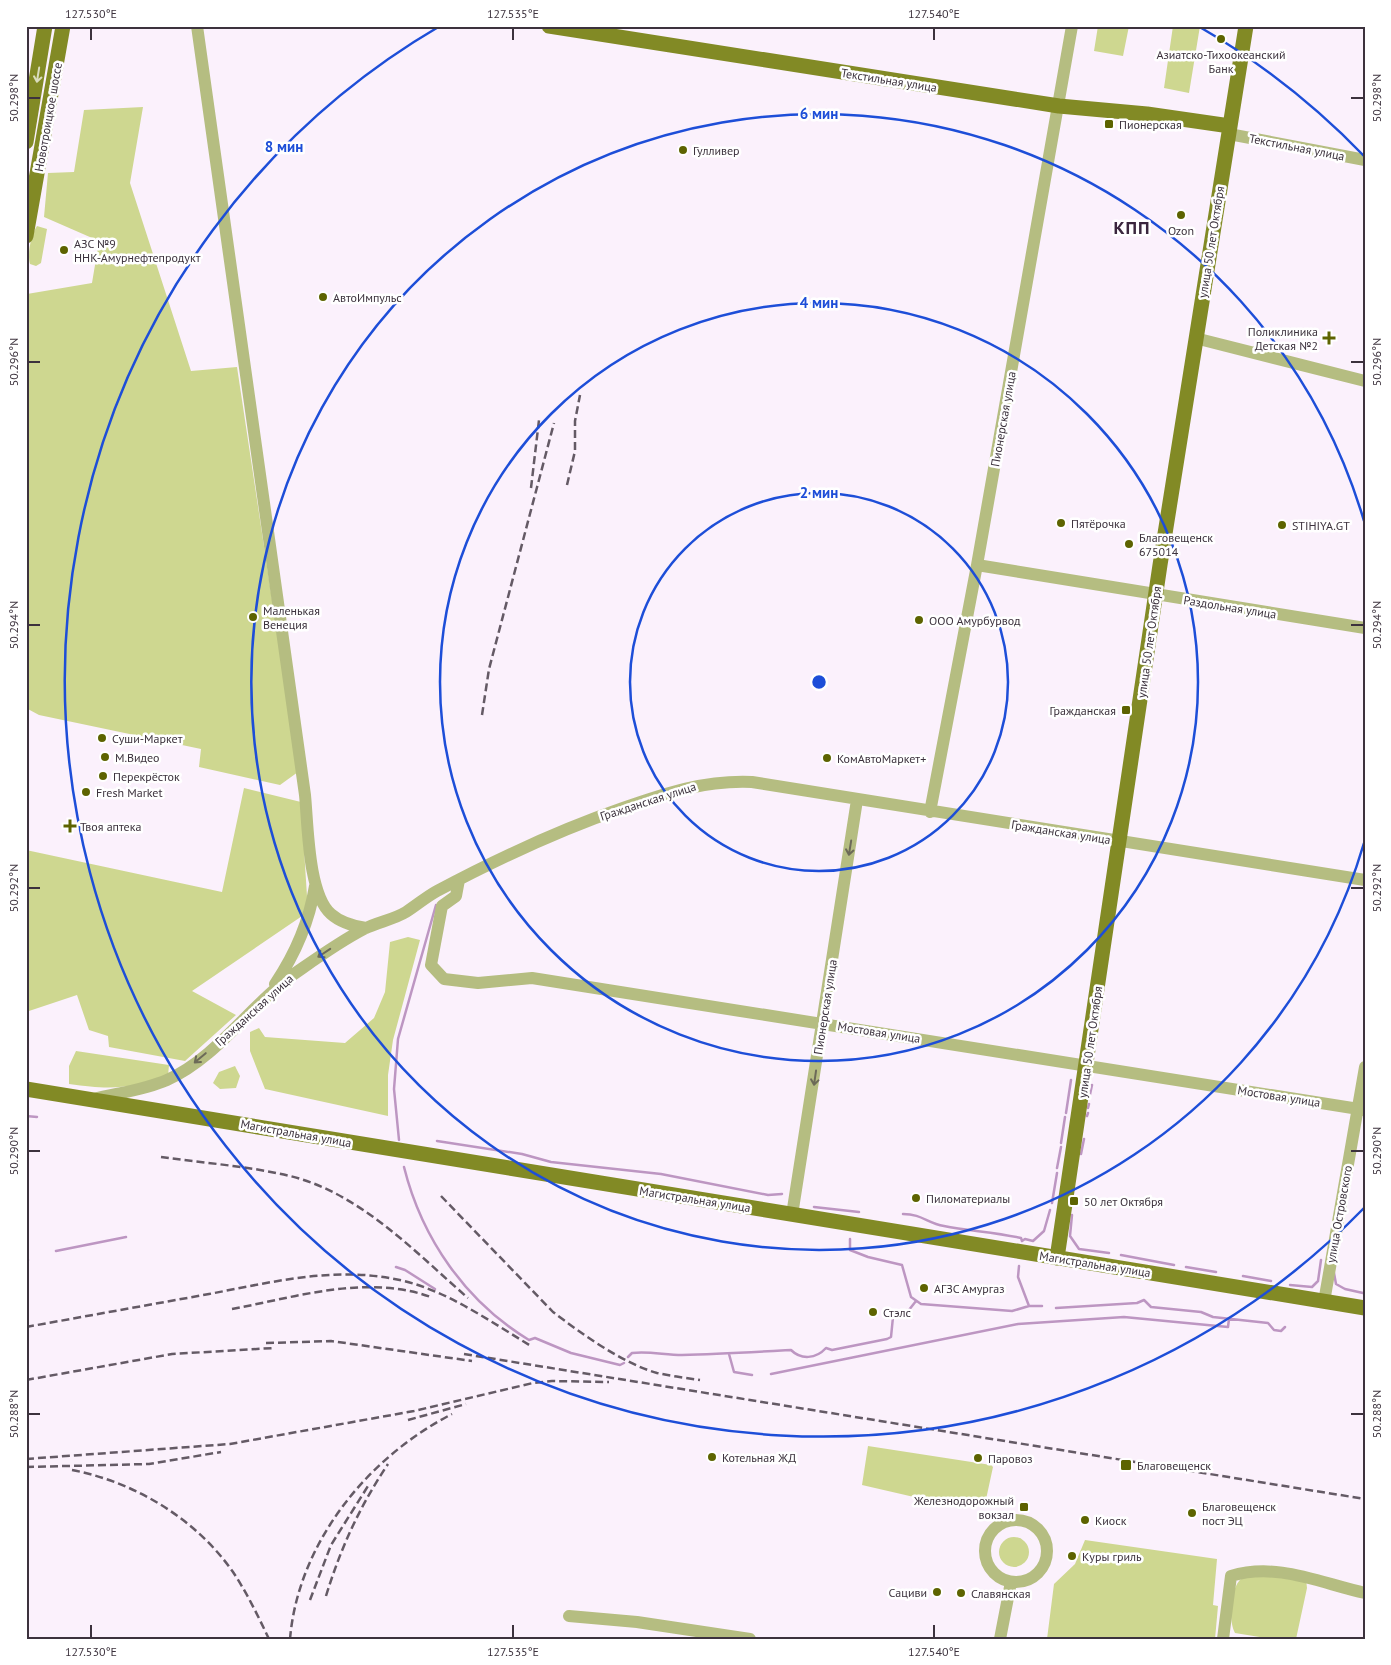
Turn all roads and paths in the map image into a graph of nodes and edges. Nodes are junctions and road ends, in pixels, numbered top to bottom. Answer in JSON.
{"nodes":[{"id":1,"x":45,"y":26,"type":"edge"},
{"id":2,"x":63,"y":26,"type":"edge"},
{"id":3,"x":198,"y":26,"type":"edge"},
{"id":4,"x":549,"y":26,"type":"edge"},
{"id":5,"x":1072,"y":26,"type":"edge"},
{"id":6,"x":1246,"y":26,"type":"edge"},
{"id":7,"x":1059,"y":106,"type":"junction"},
{"id":8,"x":1229,"y":130,"type":"junction"},
{"id":9,"x":26,"y":142,"type":"edge"},
{"id":10,"x":1365,"y":160,"type":"edge"},
{"id":11,"x":26,"y":236,"type":"edge"},
{"id":12,"x":1195,"y":338,"type":"junction"},
{"id":13,"x":1365,"y":381,"type":"edge"},
{"id":14,"x":977,"y":565,"type":"junction"},
{"id":15,"x":1156,"y":594,"type":"junction"},
{"id":16,"x":1365,"y":628,"type":"edge"},
{"id":17,"x":857,"y":800,"type":"junction"},
{"id":18,"x":930,"y":812,"type":"junction"},
{"id":19,"x":1120,"y":842,"type":"junction"},
{"id":20,"x":459,"y":880,"type":"junction"},
{"id":21,"x":1365,"y":880,"type":"edge"},
{"id":22,"x":315,"y":886,"type":"junction"},
{"id":23,"x":366,"y":928,"type":"junction"},
{"id":24,"x":265,"y":998,"type":"junction"},
{"id":25,"x":823,"y":1023,"type":"junction"},
{"id":26,"x":1086,"y":1065,"type":"junction"},
{"id":27,"x":1365,"y":1067,"type":"edge"},
{"id":28,"x":26,"y":1089,"type":"edge"},
{"id":29,"x":94,"y":1099,"type":"junction"},
{"id":30,"x":1362,"y":1109,"type":"edge"},
{"id":31,"x":792,"y":1215,"type":"junction"},
{"id":32,"x":1057,"y":1258,"type":"junction"},
{"id":33,"x":1324,"y":1302,"type":"junction"},
{"id":34,"x":1365,"y":1308,"type":"edge"},
{"id":35,"x":1011,"y":1582,"type":"junction"},
{"id":36,"x":1365,"y":1592,"type":"edge"},
{"id":37,"x":569,"y":1616,"type":"dead end"},
{"id":38,"x":750,"y":1639,"type":"edge"},
{"id":39,"x":1000,"y":1639,"type":"edge"},
{"id":40,"x":1223,"y":1639,"type":"edge"}],
"edges":[{"from":1,"to":9,"type":"main road","name":"Новотроицкое шоссе","one_way":true},
{"from":2,"to":11,"type":"main road","name":"Новотроицкое шоссе"},
{"from":3,"to":22,"type":"street"},
{"from":4,"to":7,"type":"main road","name":"Текстильная улица"},
{"from":5,"to":7,"type":"street","name":"Пионерская улица"},
{"from":6,"to":8,"type":"main road","name":"улица 50 лет Октября"},
{"from":7,"to":8,"type":"main road","name":"Текстильная улица"},
{"from":7,"to":14,"type":"street","name":"Пионерская улица"},
{"from":8,"to":10,"type":"street","name":"Текстильная улица"},
{"from":8,"to":12,"type":"main road","name":"улица 50 лет Октября"},
{"from":12,"to":13,"type":"street"},
{"from":12,"to":15,"type":"main road","name":"улица 50 лет Октября"},
{"from":14,"to":15,"type":"street","name":"Раздольная улица"},
{"from":14,"to":18,"type":"street","name":"Пионерская улица"},
{"from":15,"to":16,"type":"street","name":"Раздольная улица"},
{"from":15,"to":19,"type":"main road","name":"улица 50 лет Октября"},
{"from":17,"to":18,"type":"street","name":"Гражданская улица"},
{"from":17,"to":20,"type":"street","name":"Гражданская улица"},
{"from":17,"to":25,"type":"street","name":"Пионерская улица","one_way":true},
{"from":18,"to":19,"type":"street","name":"Гражданская улица"},
{"from":19,"to":21,"type":"street","name":"Гражданская улица"},
{"from":19,"to":26,"type":"main road","name":"улица 50 лет Октября"},
{"from":20,"to":23,"type":"street","name":"Гражданская улица"},
{"from":20,"to":25,"type":"street","name":"Мостовая улица"},
{"from":22,"to":23,"type":"street"},
{"from":22,"to":24,"type":"street"},
{"from":23,"to":24,"type":"street","name":"Гражданская улица","one_way":true},
{"from":24,"to":29,"type":"street","name":"Гражданская улица","one_way":true},
{"from":25,"to":26,"type":"street","name":"Мостовая улица"},
{"from":25,"to":31,"type":"street","name":"Пионерская улица","one_way":true},
{"from":26,"to":30,"type":"street","name":"Мостовая улица"},
{"from":26,"to":32,"type":"main road","name":"улица 50 лет Октября"},
{"from":27,"to":30,"type":"street","name":"улица Островского"},
{"from":28,"to":29,"type":"main road","name":"Магистральная улица"},
{"from":29,"to":31,"type":"main road","name":"Магистральная улица"},
{"from":30,"to":33,"type":"street","name":"улица Островского"},
{"from":31,"to":32,"type":"main road","name":"Магистральная улица"},
{"from":32,"to":33,"type":"main road","name":"Магистральная улица"},
{"from":33,"to":34,"type":"main road","name":"Магистральная улица"},
{"from":35,"to":35,"type":"street"},
{"from":35,"to":39,"type":"street"},
{"from":36,"to":40,"type":"street"},
{"from":37,"to":38,"type":"street"}]}
